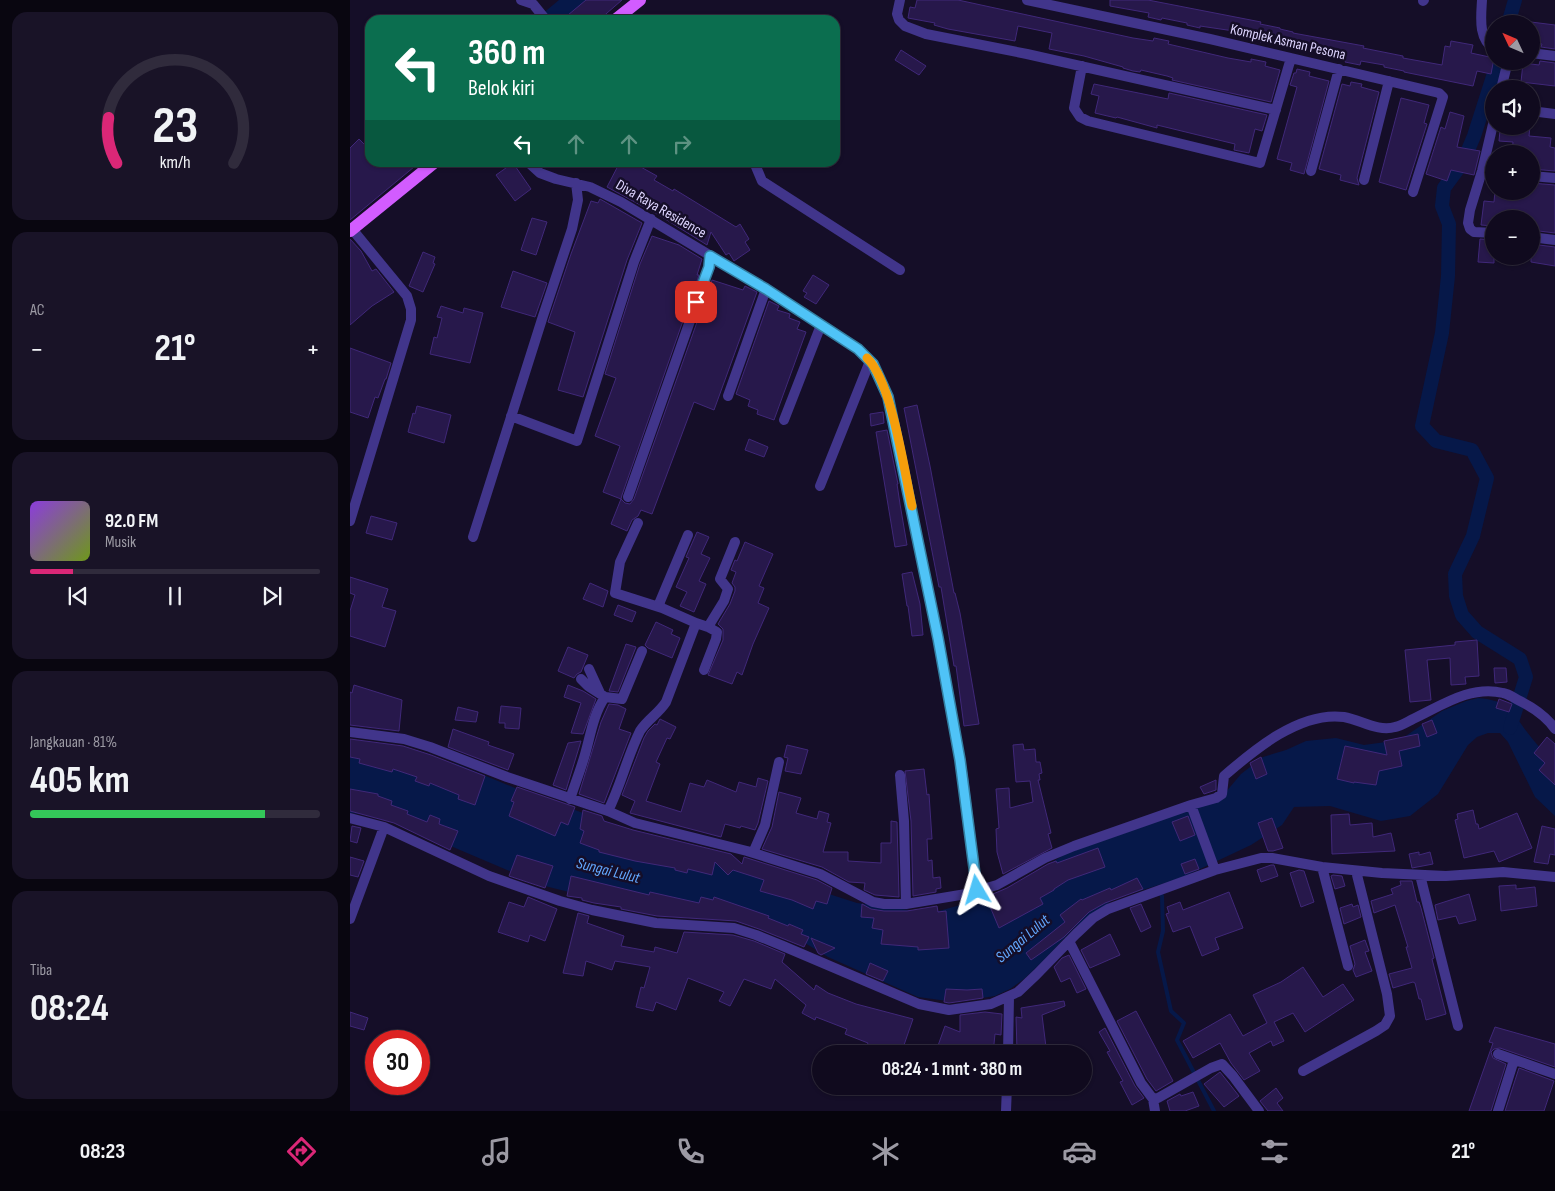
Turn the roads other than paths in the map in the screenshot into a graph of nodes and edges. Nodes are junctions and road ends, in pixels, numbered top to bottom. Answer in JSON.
{"nodes":[{"id":1,"x":520,"y":0,"type":"edge"},
{"id":2,"x":640,"y":0,"type":"edge"},
{"id":3,"x":900,"y":0,"type":"edge"},
{"id":4,"x":1027,"y":0,"type":"edge"},
{"id":5,"x":1482,"y":0,"type":"edge"},
{"id":6,"x":533,"y":4,"type":"edge"},
{"id":7,"x":542,"y":15,"type":"edge"},
{"id":8,"x":621,"y":15,"type":"edge"},
{"id":9,"x":1485,"y":40,"type":"edge"},
{"id":10,"x":1540,"y":54,"type":"edge"},
{"id":11,"x":1555,"y":56,"type":"edge"},
{"id":12,"x":1291,"y":58,"type":"junction"},
{"id":13,"x":1082,"y":66,"type":"junction"},
{"id":14,"x":1339,"y":70,"type":"junction"},
{"id":15,"x":1389,"y":81,"type":"junction"},
{"id":16,"x":1276,"y":110,"type":"junction"},
{"id":17,"x":1540,"y":112,"type":"edge"},
{"id":18,"x":1555,"y":114,"type":"edge"},
{"id":19,"x":1490,"y":135,"type":"edge"},
{"id":20,"x":429,"y":167,"type":"edge"},
{"id":21,"x":533,"y":167,"type":"edge"},
{"id":22,"x":756,"y":167,"type":"edge"},
{"id":23,"x":1311,"y":171,"type":"dead end"},
{"id":24,"x":1482,"y":171,"type":"junction"},
{"id":25,"x":1485,"y":171,"type":"edge"},
{"id":26,"x":1540,"y":177,"type":"edge"},
{"id":27,"x":1555,"y":178,"type":"edge"},
{"id":28,"x":1364,"y":180,"type":"dead end"},
{"id":29,"x":576,"y":183,"type":"junction"},
{"id":30,"x":1413,"y":192,"type":"dead end"},
{"id":31,"x":651,"y":218,"type":"junction"},
{"id":32,"x":351,"y":230,"type":"edge"},
{"id":33,"x":1485,"y":233,"type":"edge"},
{"id":34,"x":1540,"y":238,"type":"edge"},
{"id":35,"x":1555,"y":240,"type":"edge"},
{"id":36,"x":710,"y":256,"type":"junction"},
{"id":37,"x":900,"y":270,"type":"dead end"},
{"id":38,"x":766,"y":289,"type":"junction"},
{"id":39,"x":821,"y":325,"type":"junction"},
{"id":40,"x":870,"y":361,"type":"junction"},
{"id":41,"x":728,"y":396,"type":"dead end"},
{"id":42,"x":511,"y":416,"type":"junction"},
{"id":43,"x":784,"y":420,"type":"dead end"},
{"id":44,"x":820,"y":486,"type":"dead end"},
{"id":45,"x":628,"y":497,"type":"dead end"},
{"id":46,"x":350,"y":521,"type":"edge"},
{"id":47,"x":638,"y":522,"type":"dead end"},
{"id":48,"x":688,"y":535,"type":"dead end"},
{"id":49,"x":473,"y":537,"type":"dead end"},
{"id":50,"x":735,"y":542,"type":"dead end"},
{"id":51,"x":662,"y":608,"type":"junction"},
{"id":52,"x":696,"y":623,"type":"junction"},
{"id":53,"x":708,"y":627,"type":"junction"},
{"id":54,"x":642,"y":651,"type":"dead end"},
{"id":55,"x":589,"y":669,"type":"dead end"},
{"id":56,"x":704,"y":670,"type":"dead end"},
{"id":57,"x":581,"y":679,"type":"dead end"},
{"id":58,"x":603,"y":695,"type":"junction"},
{"id":59,"x":1555,"y":729,"type":"edge"},
{"id":60,"x":350,"y":732,"type":"edge"},
{"id":61,"x":779,"y":762,"type":"dead end"},
{"id":62,"x":900,"y":775,"type":"dead end"},
{"id":63,"x":570,"y":799,"type":"junction"},
{"id":64,"x":1192,"y":806,"type":"junction"},
{"id":65,"x":608,"y":811,"type":"junction"},
{"id":66,"x":350,"y":818,"type":"edge"},
{"id":67,"x":384,"y":827,"type":"junction"},
{"id":68,"x":753,"y":853,"type":"junction"},
{"id":69,"x":1322,"y":867,"type":"junction"},
{"id":70,"x":1214,"y":869,"type":"junction"},
{"id":71,"x":1356,"y":870,"type":"junction"},
{"id":72,"x":1420,"y":875,"type":"junction"},
{"id":73,"x":1555,"y":877,"type":"edge"},
{"id":74,"x":977,"y":890,"type":"junction"},
{"id":75,"x":906,"y":904,"type":"junction"},
{"id":76,"x":350,"y":919,"type":"edge"},
{"id":77,"x":1069,"y":941,"type":"junction"},
{"id":78,"x":1348,"y":966,"type":"dead end"},
{"id":79,"x":1009,"y":997,"type":"junction"},
{"id":80,"x":1458,"y":1026,"type":"dead end"},
{"id":81,"x":1008,"y":1045,"type":"edge"},
{"id":82,"x":1498,"y":1054,"type":"dead end"},
{"id":83,"x":1514,"y":1060,"type":"junction"},
{"id":84,"x":1302,"y":1071,"type":"dead end"},
{"id":85,"x":1555,"y":1074,"type":"edge"},
{"id":86,"x":1007,"y":1095,"type":"edge"},
{"id":87,"x":1154,"y":1099,"type":"junction"},
{"id":88,"x":1006,"y":1111,"type":"edge"},
{"id":89,"x":1155,"y":1111,"type":"edge"},
{"id":90,"x":1259,"y":1111,"type":"edge"},
{"id":91,"x":1498,"y":1111,"type":"edge"}],
"edges":[{"from":1,"to":6,"type":"street"},
{"from":2,"to":8,"type":"main road"},
{"from":3,"to":13,"type":"street"},
{"from":4,"to":12,"type":"street","name":"Komplek Asman Pesona"},
{"from":5,"to":9,"type":"street"},
{"from":6,"to":7,"type":"street"},
{"from":10,"to":11,"type":"street"},
{"from":12,"to":14,"type":"street","name":"Komplek Asman Pesona"},
{"from":12,"to":16,"type":"street"},
{"from":13,"to":16,"type":"street"},
{"from":13,"to":16,"type":"street"},
{"from":14,"to":15,"type":"street","name":"Komplek Asman Pesona"},
{"from":14,"to":23,"type":"street"},
{"from":15,"to":28,"type":"street"},
{"from":15,"to":30,"type":"street","name":"Komplek Asman Pesona"},
{"from":17,"to":18,"type":"street"},
{"from":19,"to":24,"type":"street"},
{"from":20,"to":32,"type":"main road"},
{"from":21,"to":29,"type":"street","name":"Diva Raya Residence"},
{"from":22,"to":37,"type":"street"},
{"from":24,"to":25,"type":"street"},
{"from":24,"to":33,"type":"street"},
{"from":26,"to":27,"type":"street"},
{"from":29,"to":31,"type":"street","name":"Diva Raya Residence"},
{"from":29,"to":42,"type":"street"},
{"from":31,"to":36,"type":"street","name":"Diva Raya Residence"},
{"from":31,"to":42,"type":"street"},
{"from":32,"to":46,"type":"street"},
{"from":34,"to":35,"type":"street"},
{"from":36,"to":38,"type":"street","name":"Diva Raya Residence"},
{"from":36,"to":45,"type":"street"},
{"from":38,"to":39,"type":"street","name":"Diva Raya Residence"},
{"from":38,"to":41,"type":"street"},
{"from":39,"to":40,"type":"street","name":"Diva Raya Residence"},
{"from":39,"to":43,"type":"street"},
{"from":40,"to":44,"type":"street"},
{"from":40,"to":74,"type":"street","name":"Diva Raya Residence"},
{"from":42,"to":49,"type":"street"},
{"from":47,"to":51,"type":"street"},
{"from":48,"to":51,"type":"street"},
{"from":50,"to":53,"type":"street"},
{"from":51,"to":52,"type":"street"},
{"from":52,"to":53,"type":"street"},
{"from":52,"to":65,"type":"street"},
{"from":53,"to":56,"type":"street"},
{"from":54,"to":58,"type":"street"},
{"from":55,"to":58,"type":"street"},
{"from":57,"to":58,"type":"street"},
{"from":58,"to":63,"type":"street"},
{"from":59,"to":64,"type":"street"},
{"from":60,"to":63,"type":"street"},
{"from":61,"to":68,"type":"street"},
{"from":62,"to":75,"type":"street"},
{"from":63,"to":65,"type":"street"},
{"from":64,"to":70,"type":"street"},
{"from":64,"to":74,"type":"street"},
{"from":65,"to":68,"type":"street"},
{"from":66,"to":67,"type":"street"},
{"from":67,"to":76,"type":"street"},
{"from":67,"to":79,"type":"street"},
{"from":68,"to":75,"type":"street"},
{"from":69,"to":70,"type":"street"},
{"from":69,"to":71,"type":"street"},
{"from":69,"to":78,"type":"street"},
{"from":70,"to":77,"type":"street"},
{"from":71,"to":72,"type":"street"},
{"from":71,"to":84,"type":"street"},
{"from":72,"to":73,"type":"street"},
{"from":72,"to":80,"type":"street"},
{"from":74,"to":75,"type":"street"},
{"from":77,"to":79,"type":"street"},
{"from":77,"to":87,"type":"street"},
{"from":79,"to":81,"type":"street"},
{"from":82,"to":83,"type":"street"},
{"from":83,"to":85,"type":"street"},
{"from":83,"to":91,"type":"street"},
{"from":86,"to":88,"type":"street"},
{"from":87,"to":89,"type":"street"},
{"from":87,"to":90,"type":"street"}]}
